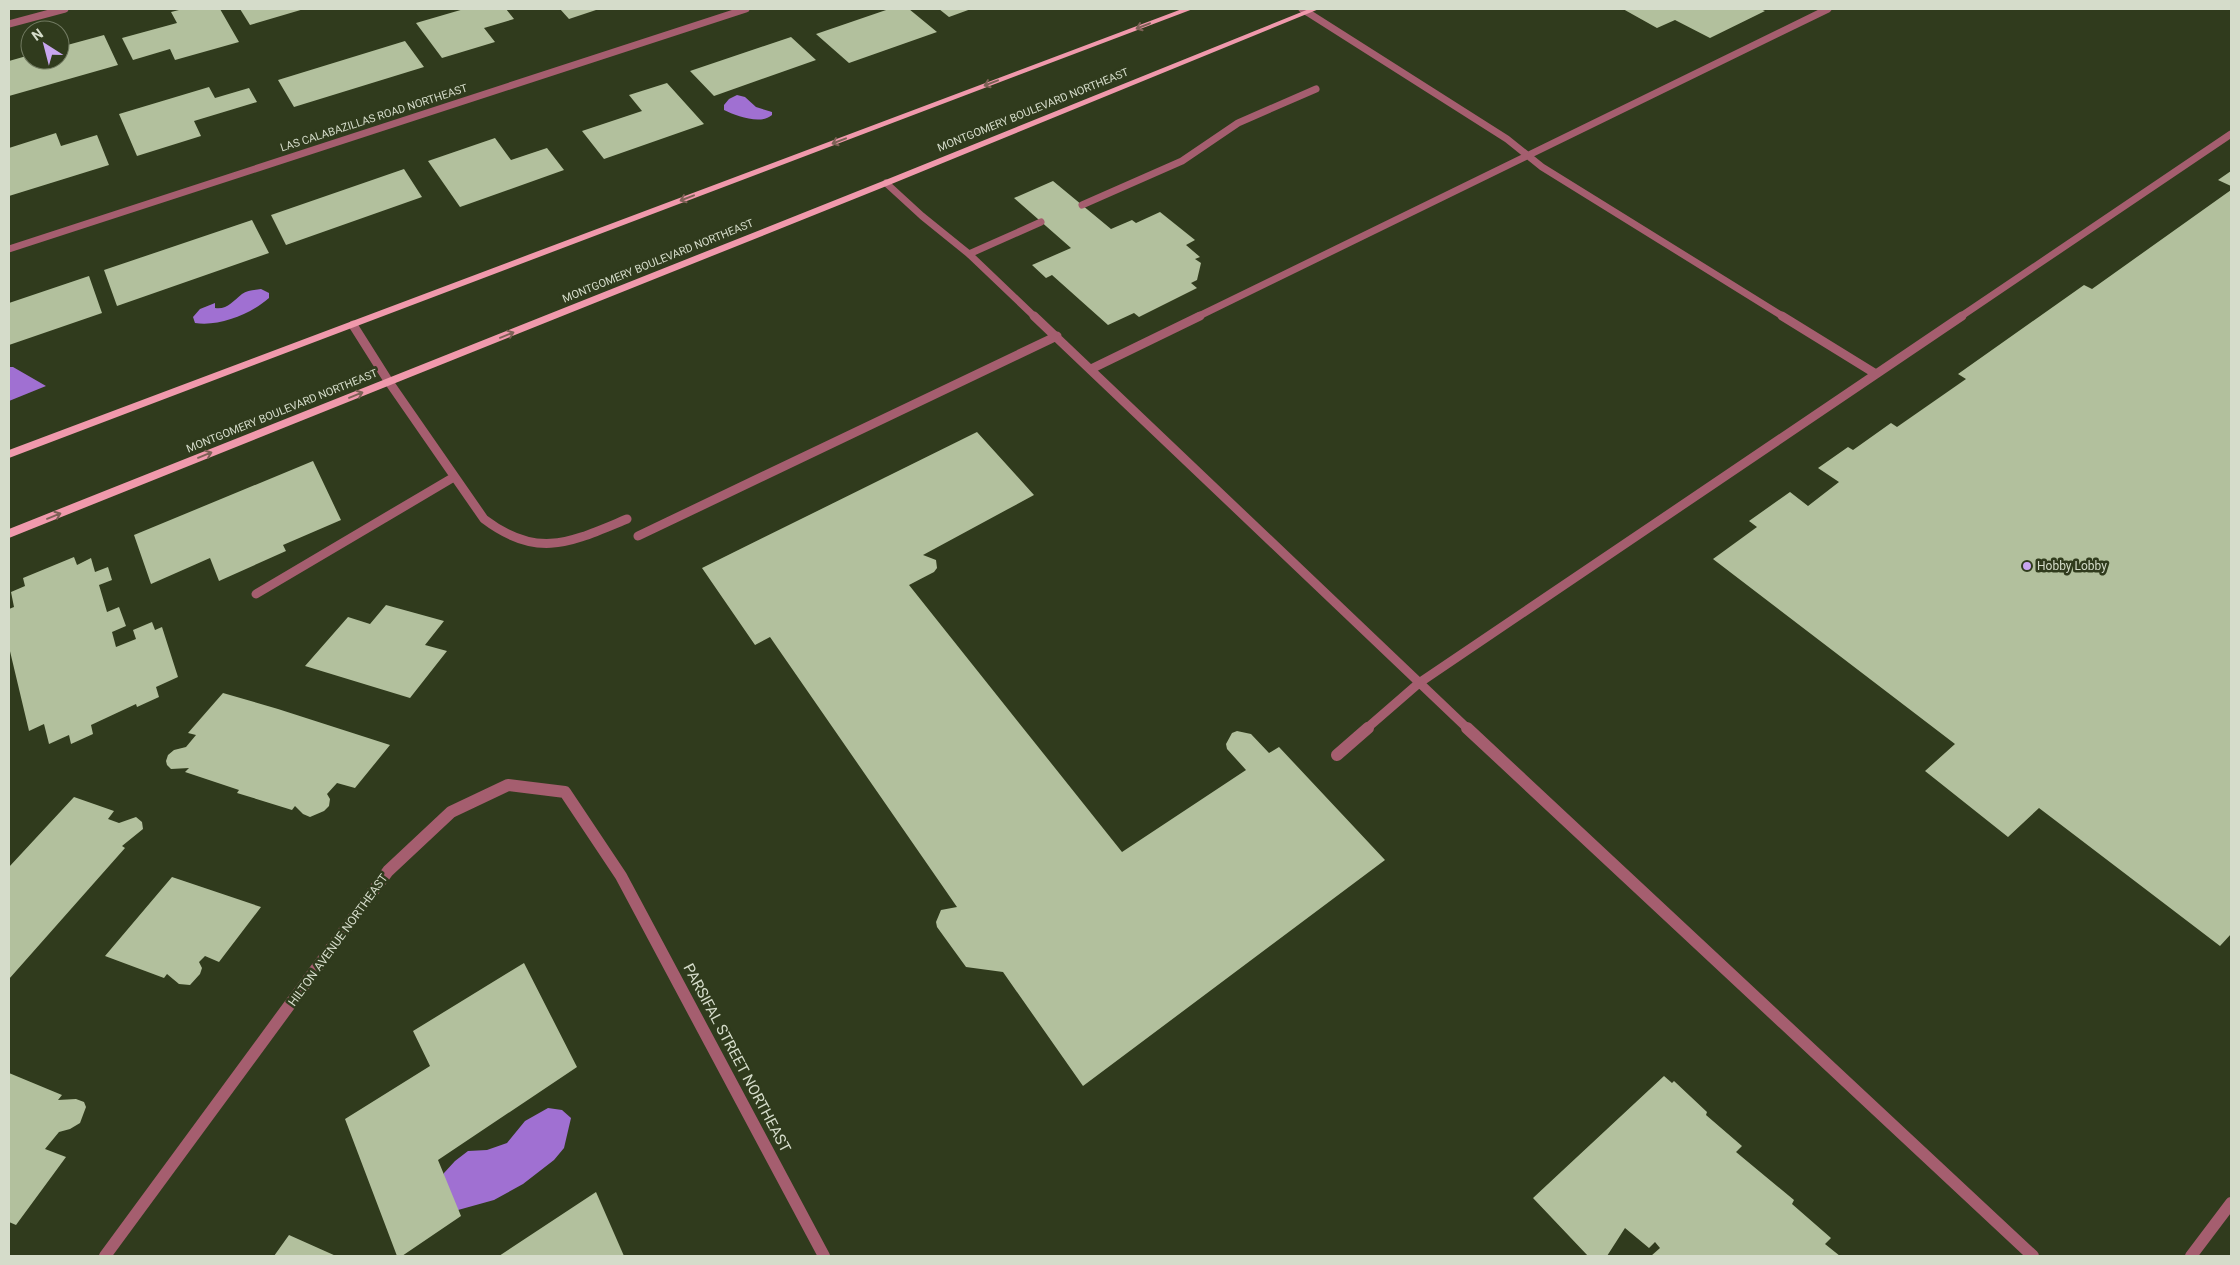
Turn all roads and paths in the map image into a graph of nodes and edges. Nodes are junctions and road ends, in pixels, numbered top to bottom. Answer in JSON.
{"nodes":[{"id":1,"x":65,"y":9,"type":"edge"},
{"id":2,"x":746,"y":9,"type":"edge"},
{"id":3,"x":1189,"y":9,"type":"edge"},
{"id":4,"x":1828,"y":9,"type":"edge"},
{"id":5,"x":1308,"y":10,"type":"edge"},
{"id":6,"x":9,"y":24,"type":"edge"},
{"id":7,"x":1316,"y":89,"type":"dead end"},
{"id":8,"x":2231,"y":134,"type":"edge"},
{"id":9,"x":1528,"y":156,"type":"junction"},
{"id":10,"x":886,"y":183,"type":"junction"},
{"id":11,"x":1082,"y":205,"type":"dead end"},
{"id":12,"x":1041,"y":222,"type":"dead end"},
{"id":13,"x":9,"y":249,"type":"edge"},
{"id":14,"x":969,"y":254,"type":"junction"},
{"id":15,"x":353,"y":325,"type":"junction"},
{"id":16,"x":1057,"y":336,"type":"junction"},
{"id":17,"x":1091,"y":369,"type":"junction"},
{"id":18,"x":1876,"y":374,"type":"junction"},
{"id":19,"x":389,"y":382,"type":"junction"},
{"id":20,"x":9,"y":454,"type":"edge"},
{"id":21,"x":454,"y":477,"type":"junction"},
{"id":22,"x":627,"y":519,"type":"dead end"},
{"id":23,"x":9,"y":534,"type":"edge"},
{"id":24,"x":638,"y":536,"type":"dead end"},
{"id":25,"x":256,"y":594,"type":"dead end"},
{"id":26,"x":1419,"y":683,"type":"junction"},
{"id":27,"x":1337,"y":756,"type":"dead end"},
{"id":28,"x":621,"y":876,"type":"joint"},
{"id":29,"x":2231,"y":1203,"type":"edge"},
{"id":30,"x":105,"y":1256,"type":"edge"},
{"id":31,"x":824,"y":1256,"type":"edge"},
{"id":32,"x":2033,"y":1256,"type":"edge"},
{"id":33,"x":2191,"y":1256,"type":"edge"}],
"edges":[{"from":1,"to":6,"type":"street"},
{"from":2,"to":13,"type":"street","name":"LAS CALABAZILLAS ROAD NORTHEAST"},
{"from":3,"to":15,"type":"main road","one_way":true},
{"from":4,"to":9,"type":"street"},
{"from":5,"to":9,"type":"street"},
{"from":5,"to":10,"type":"main road","name":"MONTGOMERY BOULEVARD NORTHEAST"},
{"from":7,"to":11,"type":"street"},
{"from":8,"to":18,"type":"street"},
{"from":9,"to":17,"type":"street"},
{"from":9,"to":18,"type":"street"},
{"from":10,"to":14,"type":"street"},
{"from":19,"to":10,"type":"main road","name":"MONTGOMERY BOULEVARD NORTHEAST","one_way":true},
{"from":12,"to":14,"type":"street"},
{"from":14,"to":16,"type":"street"},
{"from":15,"to":19,"type":"street"},
{"from":15,"to":20,"type":"main road"},
{"from":16,"to":17,"type":"street"},
{"from":16,"to":24,"type":"street"},
{"from":17,"to":26,"type":"street"},
{"from":18,"to":26,"type":"street"},
{"from":19,"to":21,"type":"street"},
{"from":23,"to":19,"type":"main road","name":"MONTGOMERY BOULEVARD NORTHEAST","one_way":true},
{"from":21,"to":22,"type":"street"},
{"from":21,"to":25,"type":"street"},
{"from":26,"to":27,"type":"street"},
{"from":26,"to":32,"type":"street"},
{"from":28,"to":30,"type":"street","name":"HILTON AVENUE NORTHEAST"},
{"from":28,"to":31,"type":"street","name":"PARSIFAL STREET NORTHEAST"},
{"from":29,"to":33,"type":"street"}]}
